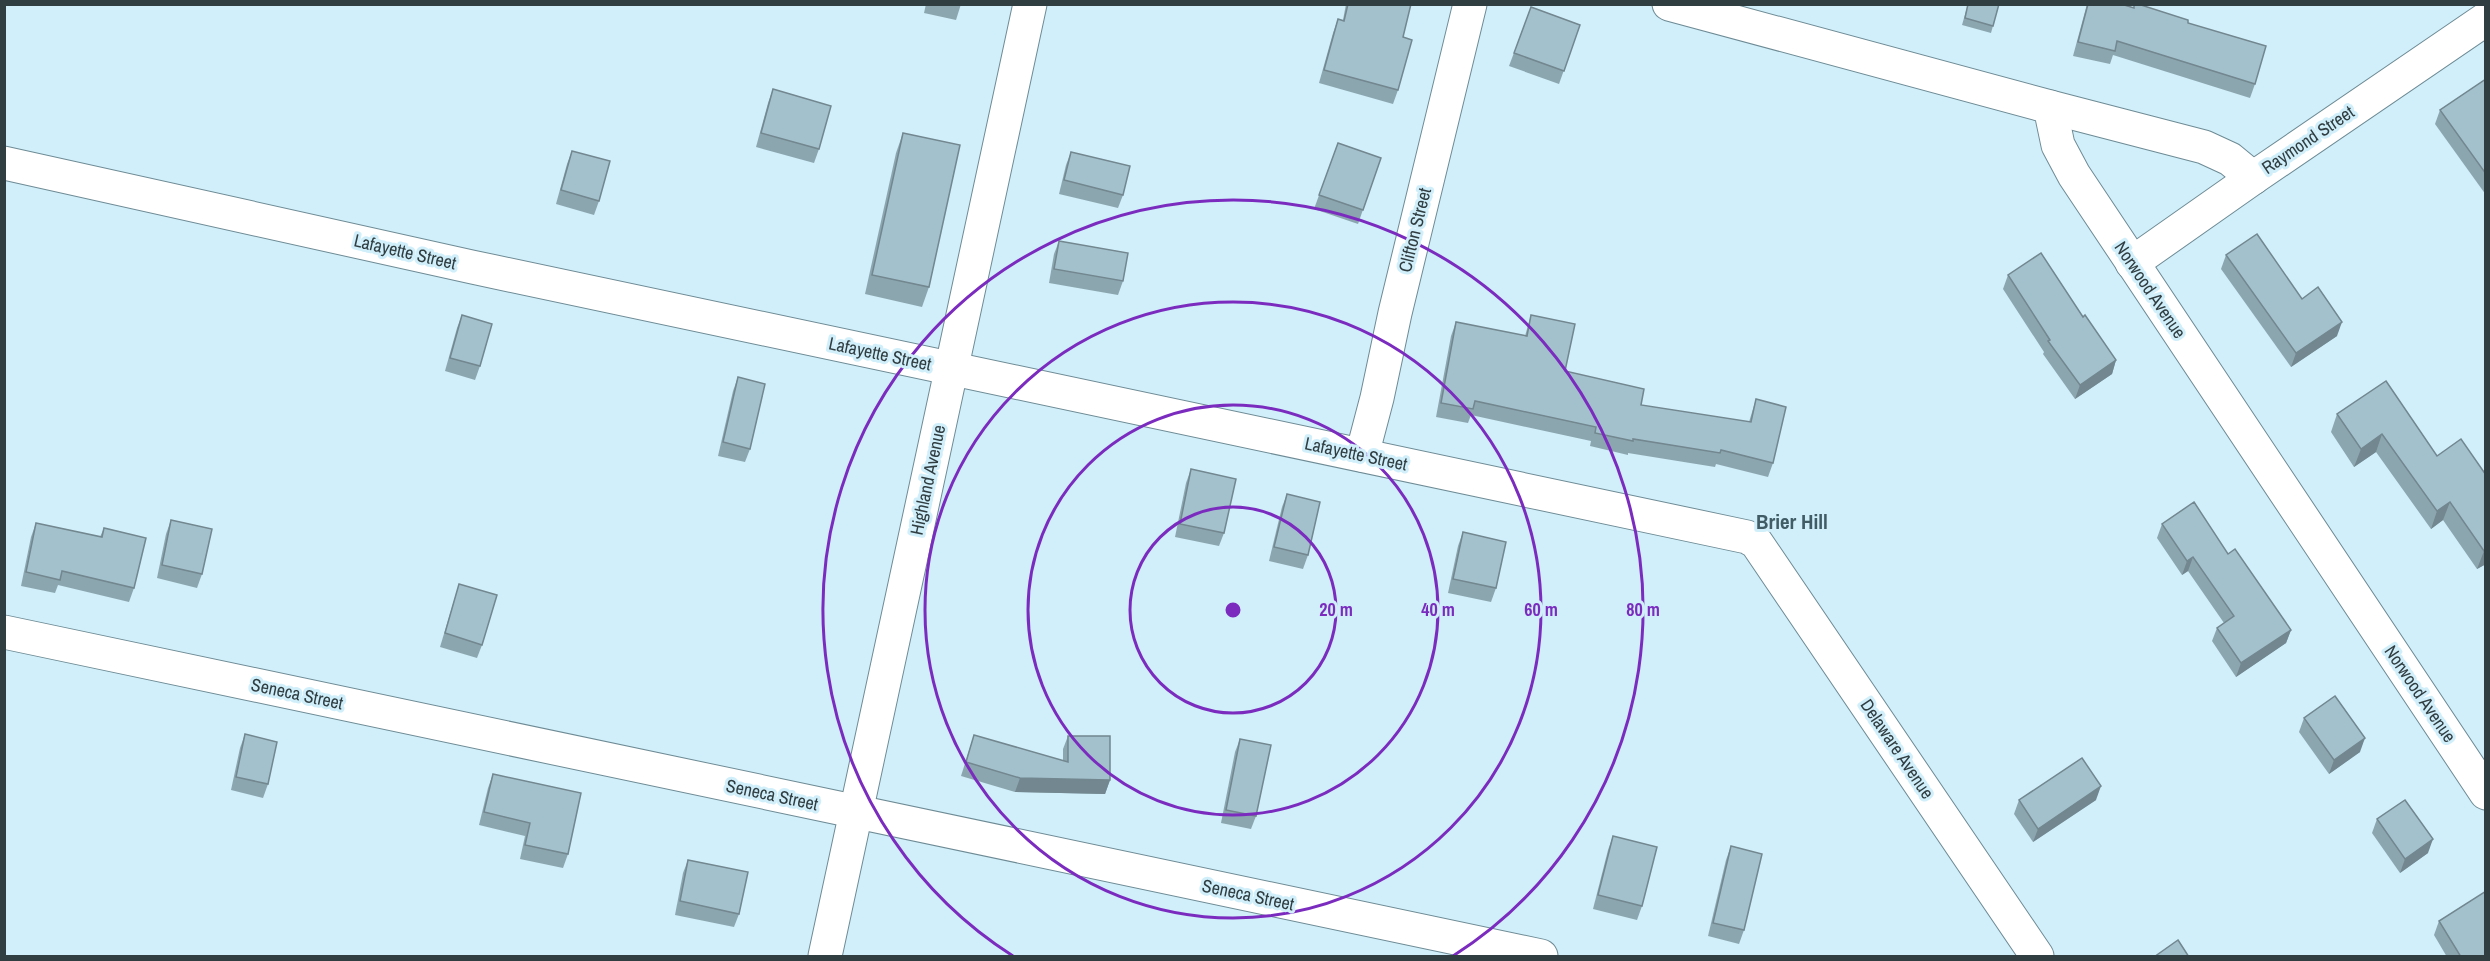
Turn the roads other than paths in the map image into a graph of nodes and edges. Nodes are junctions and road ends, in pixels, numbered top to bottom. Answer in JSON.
{"nodes":[{"id":1,"x":1030,"y":4,"type":"edge"},
{"id":2,"x":1470,"y":4,"type":"edge"},
{"id":3,"x":1669,"y":4,"type":"edge"},
{"id":4,"x":2486,"y":20,"type":"edge"},
{"id":5,"x":2050,"y":107,"type":"junction"},
{"id":6,"x":4,"y":163,"type":"edge"},
{"id":7,"x":2253,"y":178,"type":"junction"},
{"id":8,"x":2132,"y":263,"type":"junction"},
{"id":9,"x":951,"y":369,"type":"junction"},
{"id":10,"x":1362,"y":455,"type":"junction"},
{"id":11,"x":1756,"y":542,"type":"joint"},
{"id":12,"x":4,"y":632,"type":"edge"},
{"id":13,"x":2486,"y":793,"type":"edge"},
{"id":14,"x":856,"y":813,"type":"junction"},
{"id":15,"x":825,"y":957,"type":"edge"},
{"id":16,"x":1541,"y":957,"type":"edge"},
{"id":17,"x":2037,"y":957,"type":"edge"}],
"edges":[{"from":1,"to":9,"type":"street","name":"Highland Avenue"},
{"from":2,"to":10,"type":"street","name":"Clifton Street"},
{"from":3,"to":5,"type":"street"},
{"from":4,"to":7,"type":"street","name":"Raymond Street"},
{"from":5,"to":7,"type":"street"},
{"from":5,"to":8,"type":"street","name":"Norwood Avenue"},
{"from":6,"to":9,"type":"street","name":"Lafayette Street"},
{"from":7,"to":8,"type":"street","name":"Raymond Street"},
{"from":8,"to":13,"type":"street","name":"Norwood Avenue"},
{"from":9,"to":10,"type":"street","name":"Lafayette Street"},
{"from":9,"to":14,"type":"street","name":"Highland Avenue"},
{"from":10,"to":11,"type":"street","name":"Lafayette Street"},
{"from":11,"to":17,"type":"street","name":"Delaware Avenue"},
{"from":12,"to":14,"type":"street","name":"Seneca Street"},
{"from":14,"to":15,"type":"street","name":"Highland Avenue"},
{"from":14,"to":16,"type":"street","name":"Seneca Street"}]}
